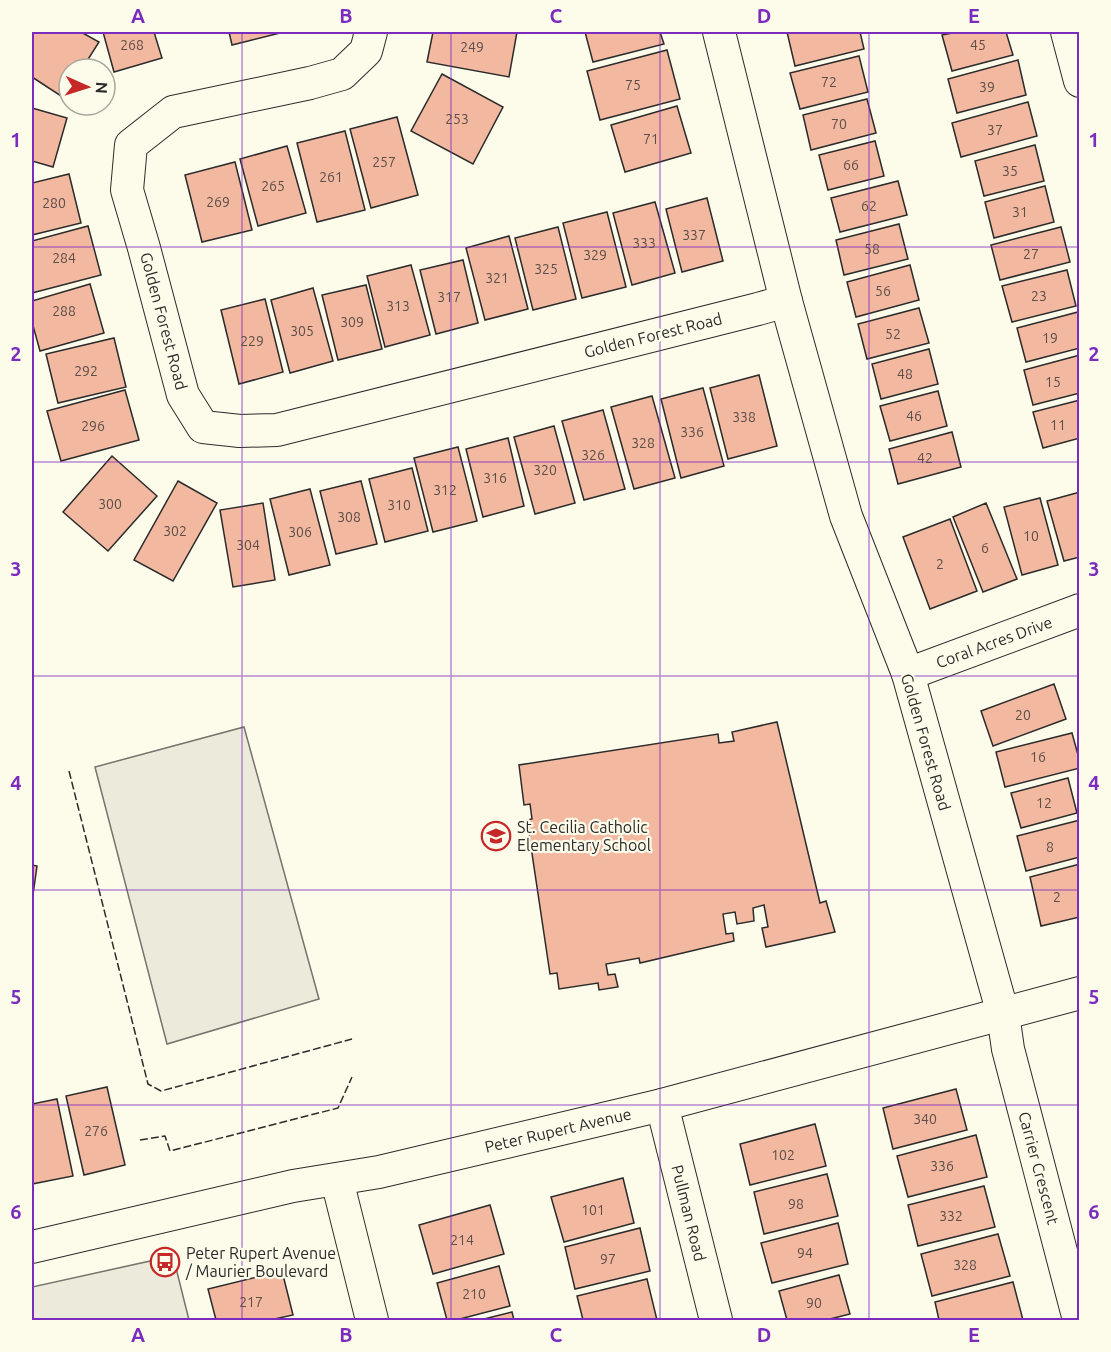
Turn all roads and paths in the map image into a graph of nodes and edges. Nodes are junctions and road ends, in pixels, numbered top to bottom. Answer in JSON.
{"nodes":[{"id":1,"x":371,"y":32,"type":"edge"},
{"id":2,"x":719,"y":32,"type":"edge"},
{"id":3,"x":1067,"y":32,"type":"edge"},
{"id":4,"x":1080,"y":81,"type":"edge"},
{"id":5,"x":786,"y":301,"type":"junction"},
{"id":6,"x":1080,"y":610,"type":"edge"},
{"id":7,"x":908,"y":674,"type":"junction"},
{"id":8,"x":1080,"y":993,"type":"edge"},
{"id":9,"x":1004,"y":1014,"type":"junction"},
{"id":10,"x":662,"y":1105,"type":"junction"},
{"id":11,"x":337,"y":1180,"type":"junction"},
{"id":12,"x":32,"y":1247,"type":"edge"},
{"id":13,"x":372,"y":1320,"type":"edge"},
{"id":14,"x":717,"y":1320,"type":"edge"},
{"id":15,"x":1079,"y":1320,"type":"edge"}],
"edges":[{"from":1,"to":5,"type":"street","name":"Golden Forest Road"},
{"from":2,"to":5,"type":"street","name":"Golden Forest Road"},
{"from":3,"to":4,"type":"street"},
{"from":5,"to":7,"type":"street","name":"Golden Forest Road"},
{"from":6,"to":7,"type":"street","name":"Coral Acres Drive"},
{"from":7,"to":9,"type":"street","name":"Golden Forest Road"},
{"from":8,"to":9,"type":"street","name":"Peter Rupert Avenue"},
{"from":9,"to":10,"type":"street","name":"Peter Rupert Avenue"},
{"from":9,"to":15,"type":"street","name":"Carrier Crescent"},
{"from":10,"to":11,"type":"street","name":"Peter Rupert Avenue"},
{"from":10,"to":14,"type":"street","name":"Pullman Road"},
{"from":11,"to":12,"type":"street","name":"Peter Rupert Avenue"},
{"from":11,"to":13,"type":"street"}]}
